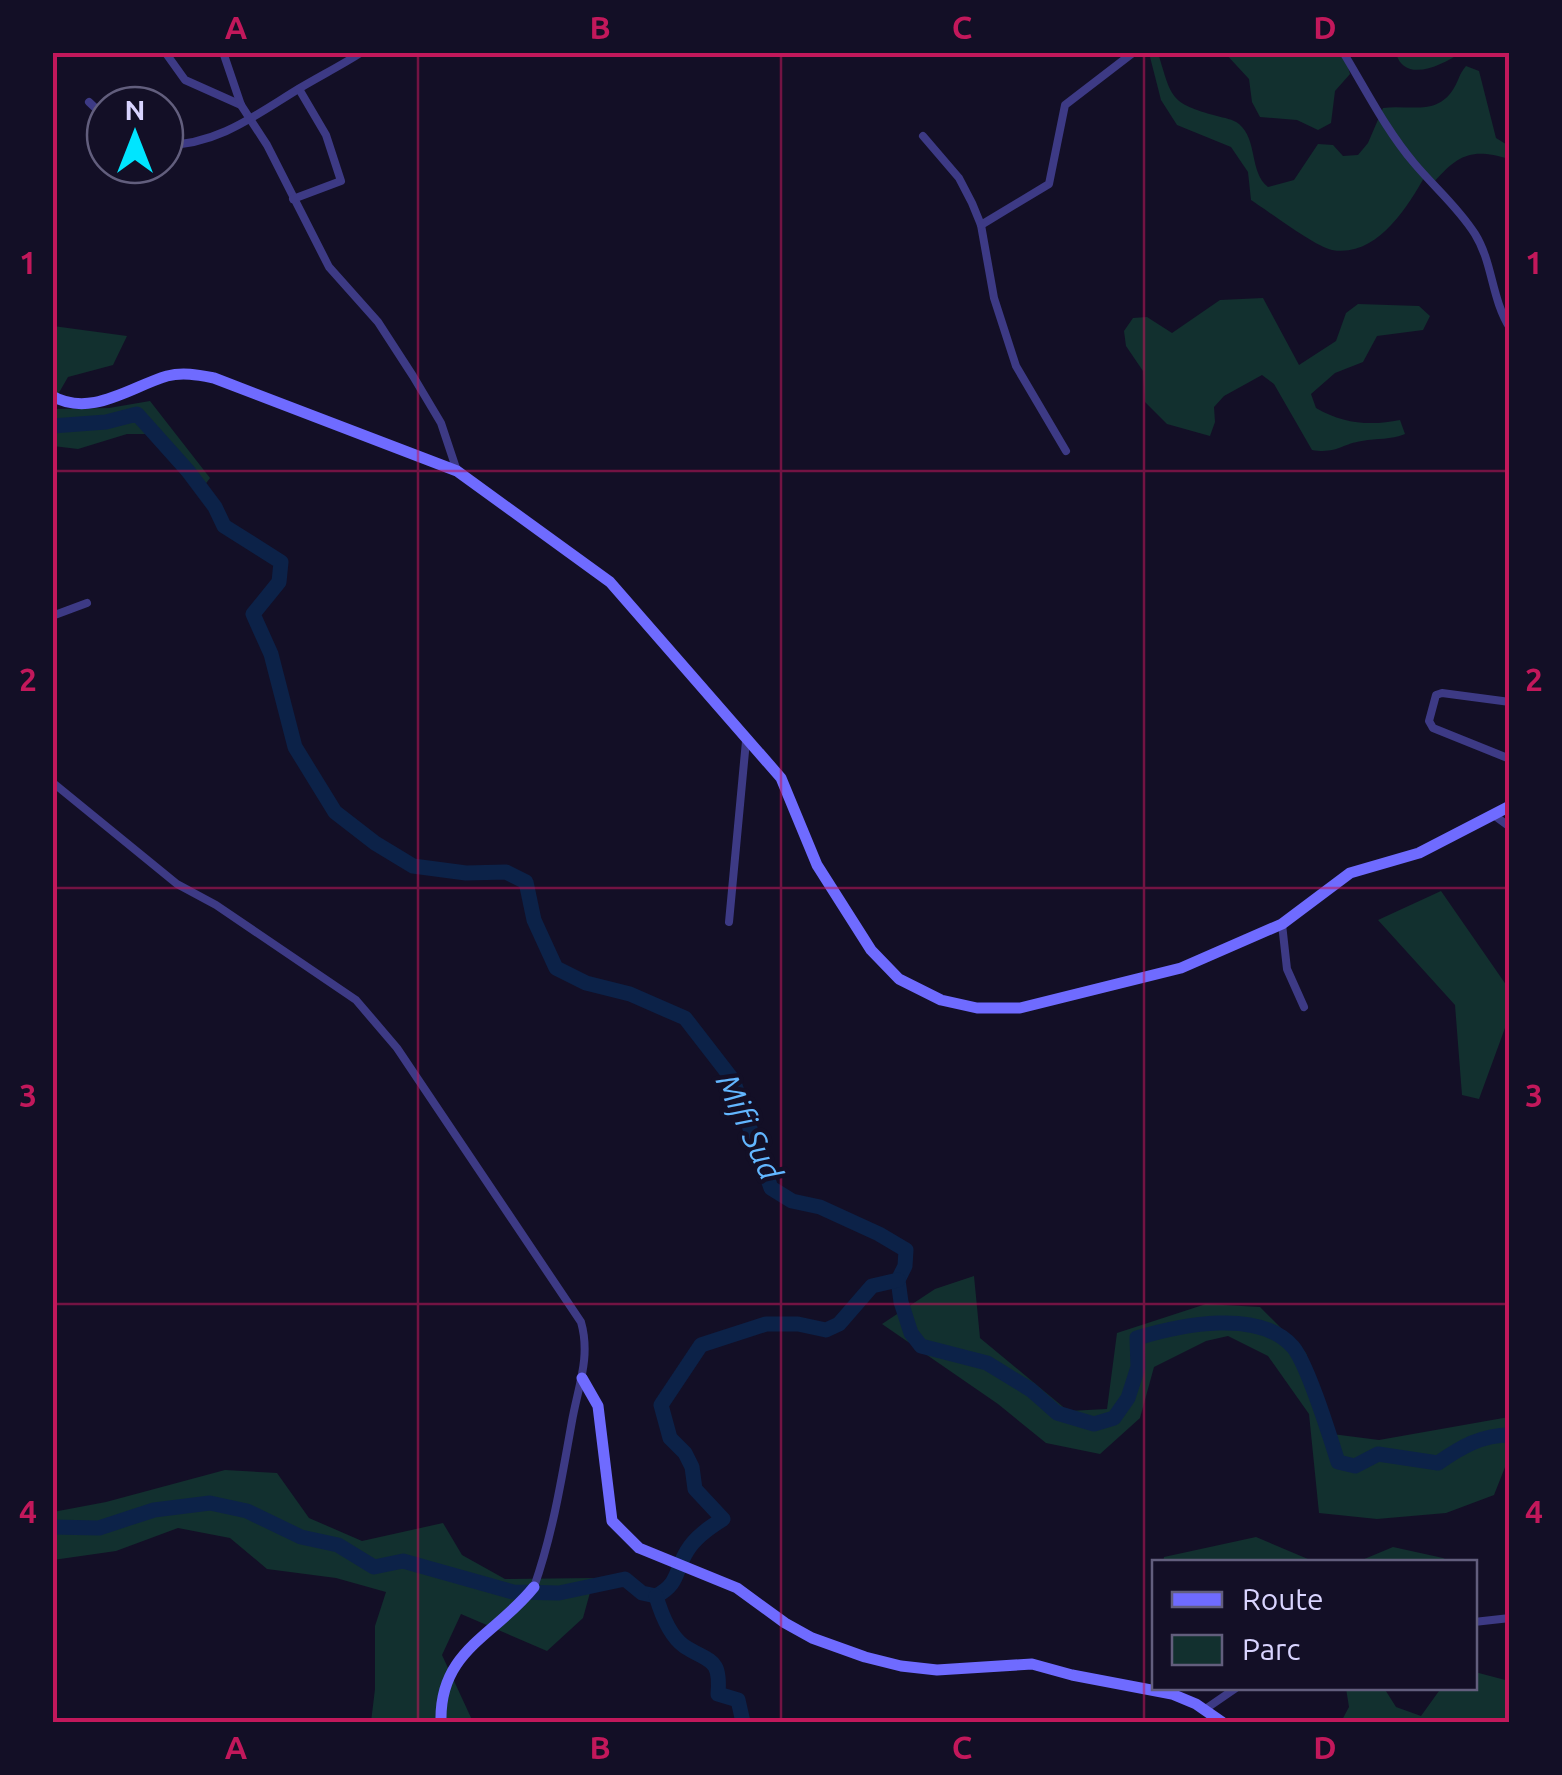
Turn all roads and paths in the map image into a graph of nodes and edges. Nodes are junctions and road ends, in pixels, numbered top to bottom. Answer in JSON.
{"nodes":[{"id":1,"x":164,"y":52,"type":"edge"},
{"id":2,"x":223,"y":52,"type":"edge"},
{"id":3,"x":362,"y":52,"type":"edge"},
{"id":4,"x":1134,"y":52,"type":"edge"},
{"id":5,"x":1343,"y":52,"type":"edge"},
{"id":6,"x":299,"y":89,"type":"junction"},
{"id":7,"x":242,"y":105,"type":"junction"},
{"id":8,"x":252,"y":120,"type":"junction"},
{"id":9,"x":923,"y":136,"type":"dead end"},
{"id":10,"x":185,"y":143,"type":"edge"},
{"id":11,"x":293,"y":199,"type":"junction"},
{"id":12,"x":981,"y":224,"type":"junction"},
{"id":13,"x":1510,"y":328,"type":"edge"},
{"id":14,"x":52,"y":396,"type":"edge"},
{"id":15,"x":1066,"y":451,"type":"dead end"},
{"id":16,"x":456,"y":471,"type":"junction"},
{"id":17,"x":87,"y":603,"type":"dead end"},
{"id":18,"x":52,"y":616,"type":"edge"},
{"id":19,"x":1510,"y":702,"type":"edge"},
{"id":20,"x":746,"y":741,"type":"junction"},
{"id":21,"x":1510,"y":759,"type":"edge"},
{"id":22,"x":52,"y":782,"type":"edge"},
{"id":23,"x":1510,"y":806,"type":"edge"},
{"id":24,"x":1494,"y":816,"type":"junction"},
{"id":25,"x":1510,"y":828,"type":"edge"},
{"id":26,"x":730,"y":922,"type":"dead end"},
{"id":27,"x":1282,"y":924,"type":"junction"},
{"id":28,"x":1304,"y":1007,"type":"dead end"},
{"id":29,"x":582,"y":1378,"type":"junction"},
{"id":30,"x":534,"y":1586,"type":"joint"},
{"id":31,"x":1510,"y":1618,"type":"edge"},
{"id":32,"x":1477,"y":1622,"type":"edge"},
{"id":33,"x":1233,"y":1690,"type":"edge"},
{"id":34,"x":1204,"y":1710,"type":"junction"},
{"id":35,"x":441,"y":1722,"type":"edge"},
{"id":36,"x":1222,"y":1722,"type":"edge"}],
"edges":[{"from":1,"to":7,"type":"street"},
{"from":2,"to":7,"type":"street"},
{"from":3,"to":6,"type":"street"},
{"from":4,"to":12,"type":"street"},
{"from":5,"to":13,"type":"street"},
{"from":6,"to":8,"type":"street"},
{"from":6,"to":11,"type":"street"},
{"from":7,"to":8,"type":"street"},
{"from":8,"to":10,"type":"street"},
{"from":8,"to":11,"type":"street"},
{"from":9,"to":12,"type":"street"},
{"from":11,"to":16,"type":"street"},
{"from":12,"to":15,"type":"street"},
{"from":14,"to":16,"type":"street"},
{"from":16,"to":20,"type":"street"},
{"from":17,"to":18,"type":"street"},
{"from":19,"to":21,"type":"street"},
{"from":20,"to":26,"type":"street"},
{"from":20,"to":27,"type":"street"},
{"from":22,"to":29,"type":"street"},
{"from":23,"to":24,"type":"street"},
{"from":24,"to":25,"type":"street"},
{"from":24,"to":27,"type":"street"},
{"from":27,"to":28,"type":"street"},
{"from":29,"to":30,"type":"street"},
{"from":29,"to":34,"type":"street"},
{"from":30,"to":35,"type":"street"},
{"from":31,"to":32,"type":"street"},
{"from":33,"to":34,"type":"street"},
{"from":34,"to":36,"type":"street"}]}
